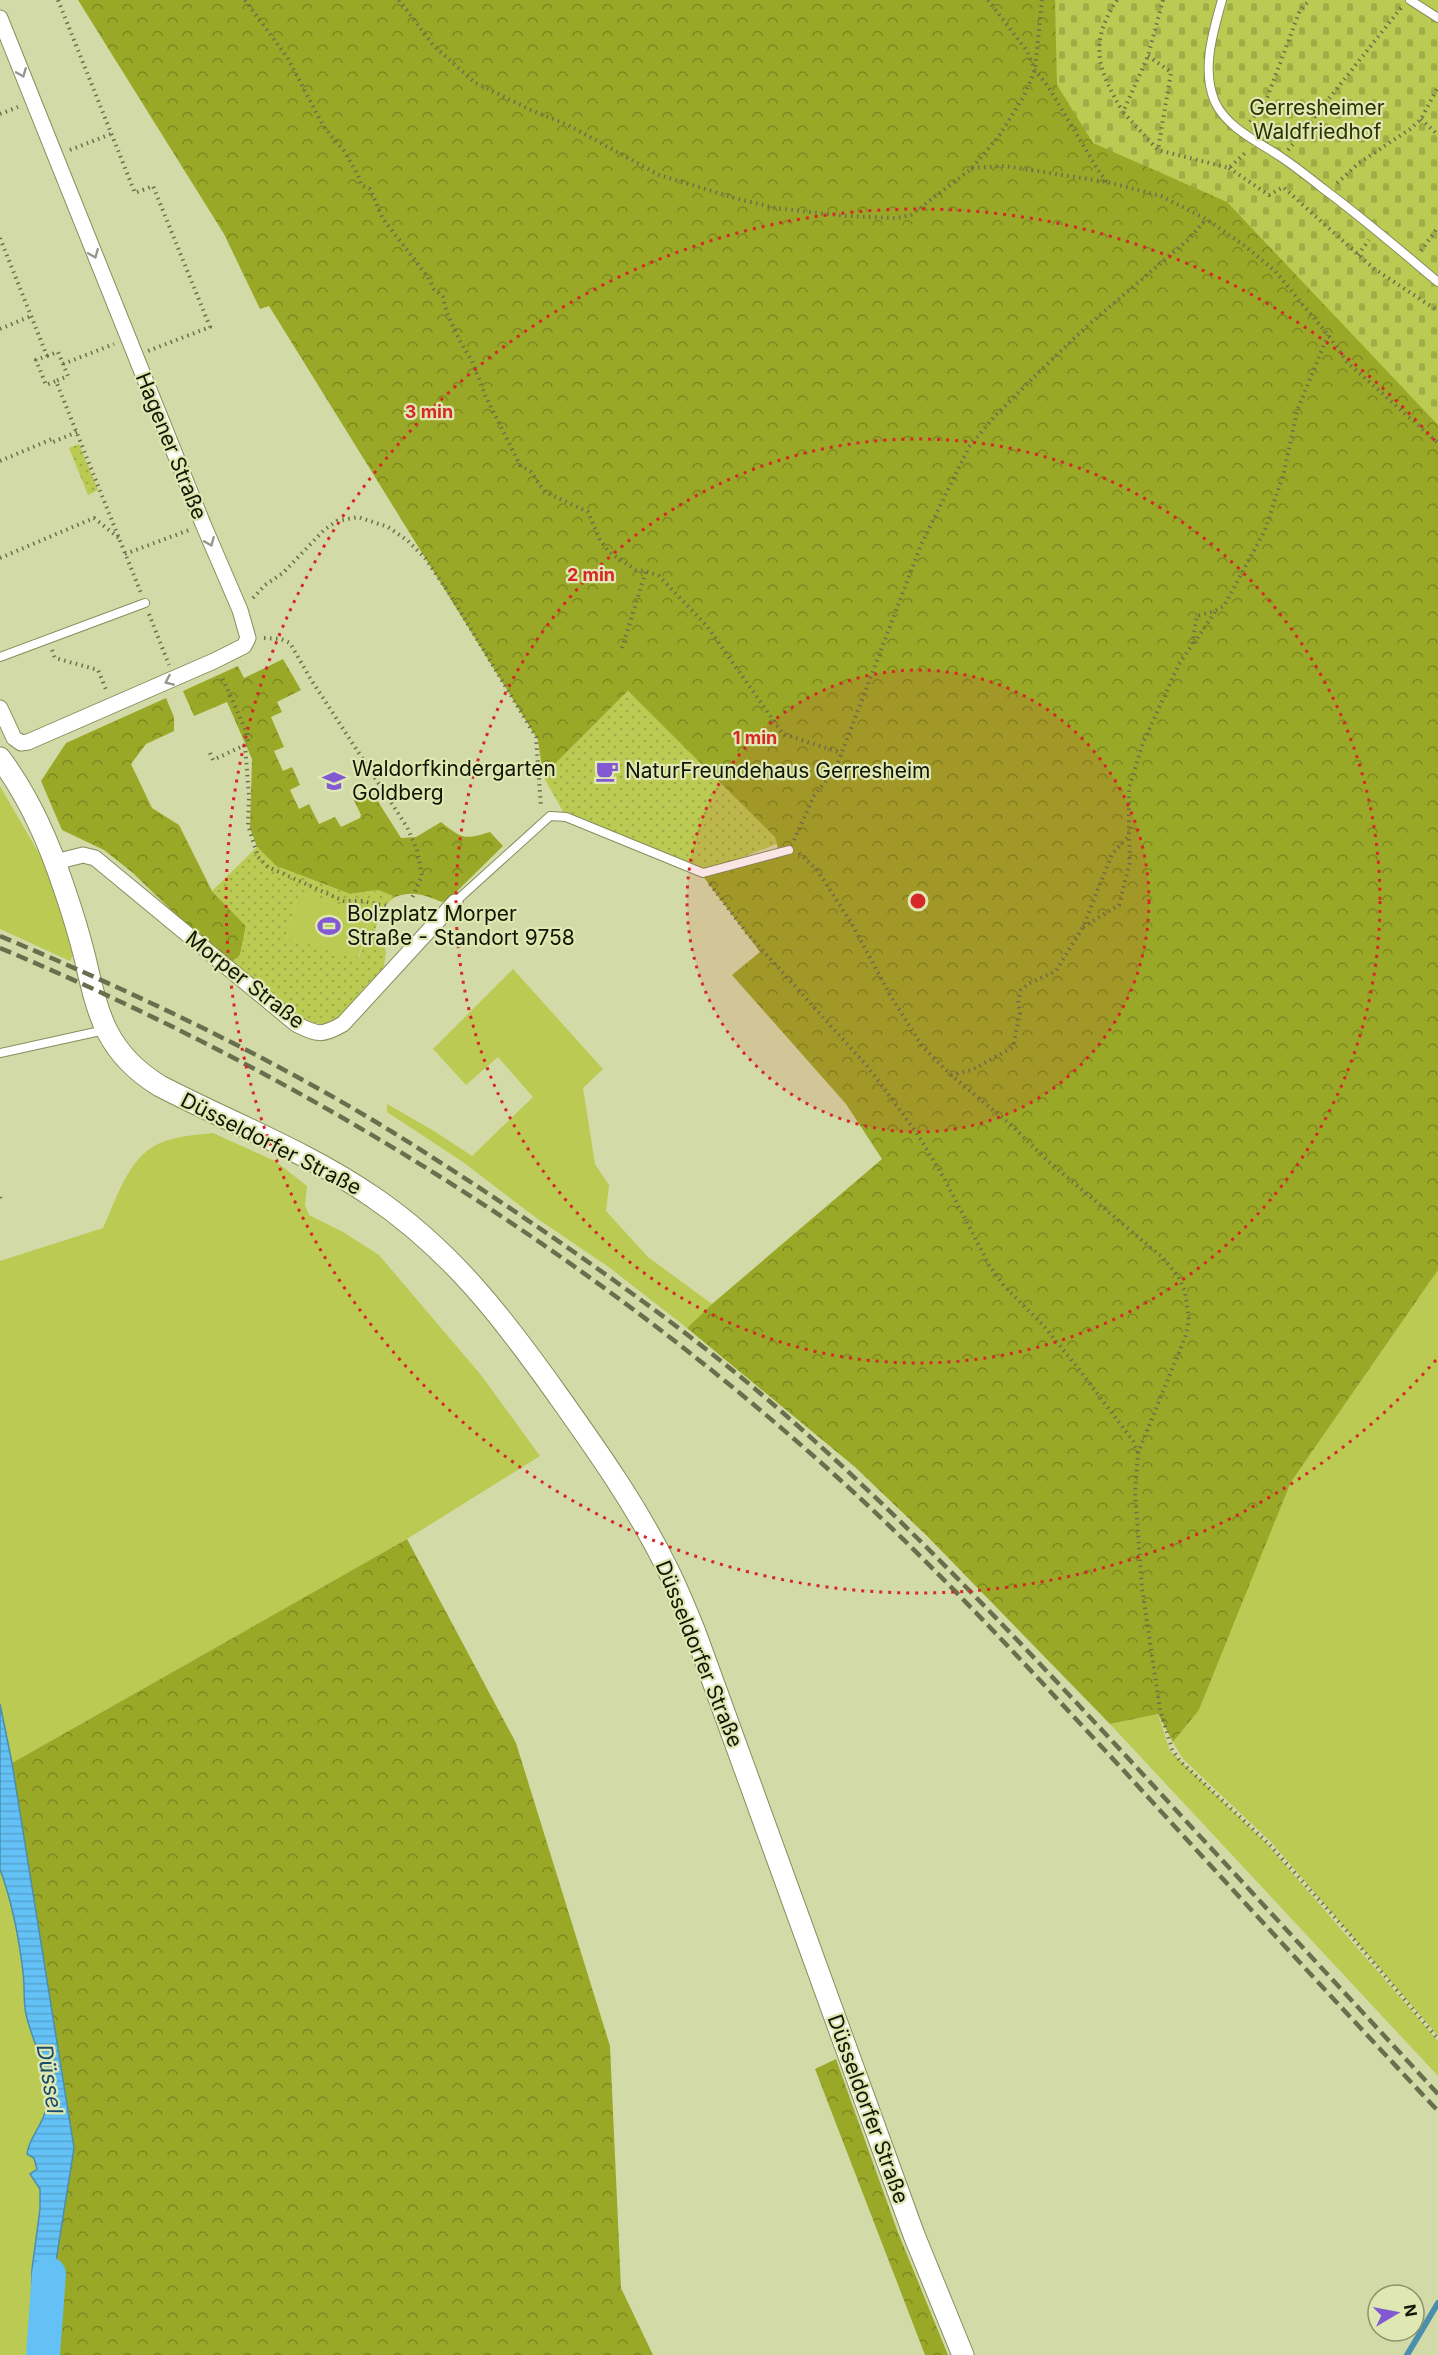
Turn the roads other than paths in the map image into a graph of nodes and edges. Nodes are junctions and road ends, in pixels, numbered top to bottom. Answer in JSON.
{"nodes":[{"id":1,"x":1222,"y":0,"type":"edge"},
{"id":2,"x":1409,"y":0,"type":"edge"},
{"id":3,"x":0,"y":18,"type":"edge"},
{"id":4,"x":1438,"y":18,"type":"edge"},
{"id":5,"x":1438,"y":282,"type":"edge"},
{"id":6,"x":145,"y":603,"type":"road end"},
{"id":7,"x":0,"y":657,"type":"edge"},
{"id":8,"x":0,"y":708,"type":"edge"},
{"id":9,"x":0,"y":758,"type":"edge"},
{"id":10,"x":789,"y":850,"type":"road end"},
{"id":11,"x":55,"y":862,"type":"junction"},
{"id":12,"x":447,"y":908,"type":"joint"},
{"id":13,"x":105,"y":1030,"type":"junction"},
{"id":14,"x":1,"y":1051,"type":"edge"},
{"id":15,"x":963,"y":2355,"type":"edge"}],
"edges":[{"from":1,"to":5,"type":"lane"},
{"from":2,"to":4,"type":"lane"},
{"from":3,"to":8,"type":"street","name":"Hagener Straße","one_way":true},
{"from":6,"to":7,"type":"lane"},
{"from":9,"to":11,"type":"main road"},
{"from":10,"to":12,"type":"lane","name":"Morper Straße"},
{"from":11,"to":12,"type":"street","name":"Morper Straße"},
{"from":11,"to":13,"type":"main road"},
{"from":13,"to":14,"type":"lane"},
{"from":13,"to":15,"type":"main road","name":"Düsseldorfer Straße"}]}
